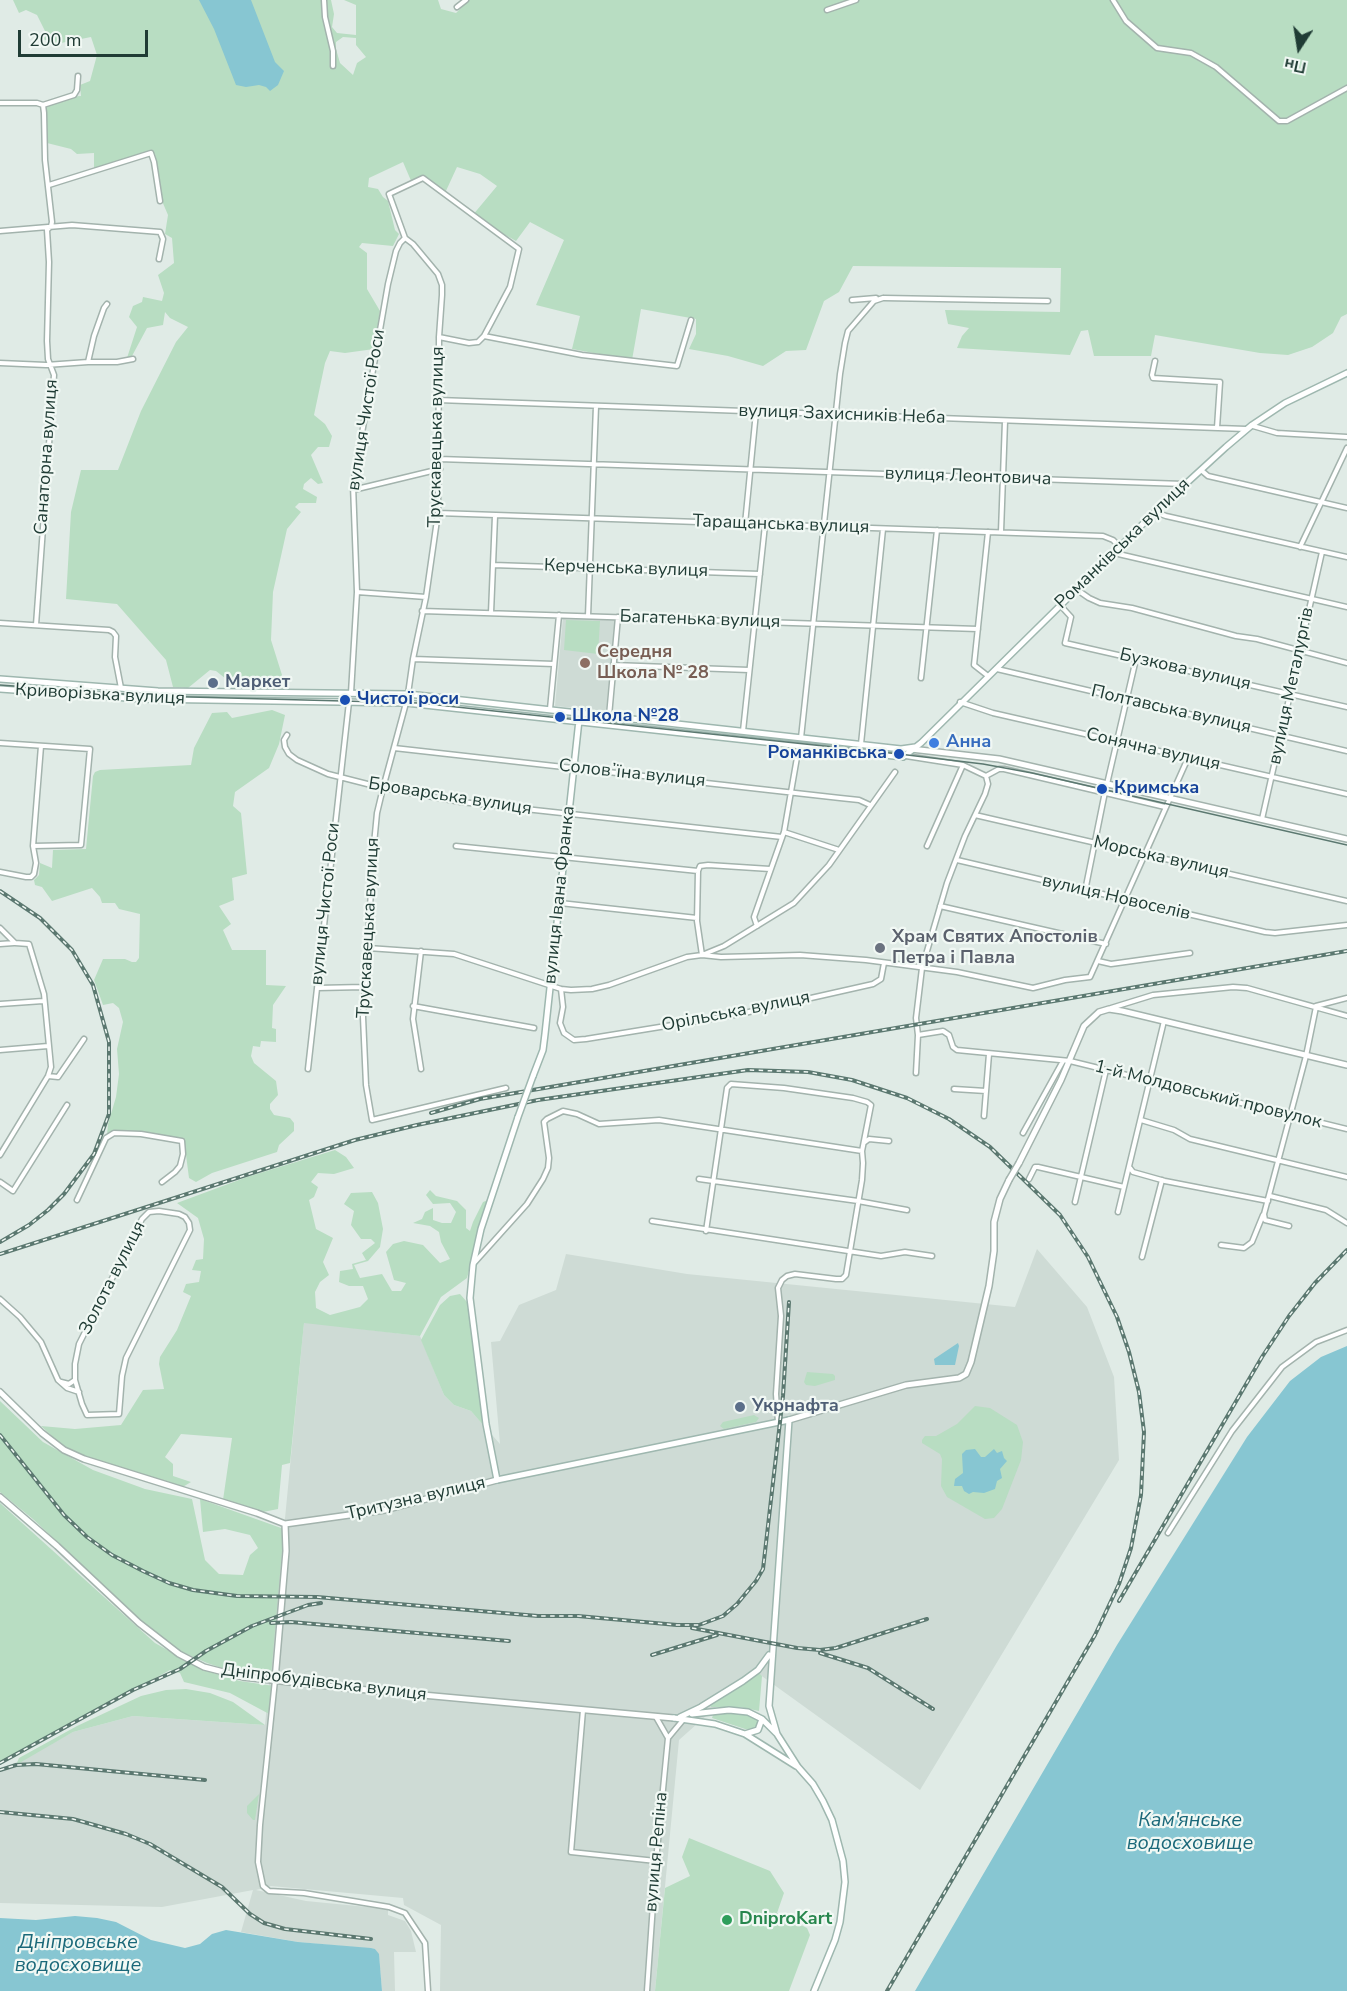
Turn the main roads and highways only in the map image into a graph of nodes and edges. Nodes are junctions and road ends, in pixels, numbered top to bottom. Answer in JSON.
{"nodes":[{"id":1,"x":1347,"y":373,"type":"edge"},
{"id":2,"x":0,"y":679,"type":"edge"},
{"id":3,"x":0,"y":689,"type":"edge"},
{"id":4,"x":579,"y":713,"type":"junction"},
{"id":5,"x":579,"y":722,"type":"junction"},
{"id":6,"x":911,"y":749,"type":"junction"},
{"id":7,"x":1347,"y":839,"type":"edge"},
{"id":8,"x":1347,"y":1065,"type":"edge"},
{"id":9,"x":0,"y":1392,"type":"edge"},
{"id":10,"x":789,"y":1420,"type":"junction"},
{"id":11,"x":497,"y":1480,"type":"junction"},
{"id":12,"x":0,"y":1497,"type":"edge"},
{"id":13,"x":285,"y":1524,"type":"junction"},
{"id":14,"x":771,"y":1651,"type":"junction"},
{"id":15,"x":275,"y":1680,"type":"junction"},
{"id":16,"x":711,"y":1700,"type":"junction"},
{"id":17,"x":706,"y":1712,"type":"junction"},
{"id":18,"x":683,"y":1718,"type":"junction"},
{"id":19,"x":762,"y":1719,"type":"junction"},
{"id":20,"x":715,"y":1724,"type":"junction"},
{"id":21,"x":745,"y":1734,"type":"junction"},
{"id":22,"x":777,"y":1734,"type":"junction"},
{"id":23,"x":798,"y":1767,"type":"junction"},
{"id":24,"x":814,"y":1991,"type":"edge"}],
"edges":[{"from":1,"to":6,"type":"main road","name":"Романківська вулиця"},
{"from":2,"to":4,"type":"main road","name":"Криворізька вулиця"},
{"from":3,"to":5,"type":"main road","name":"Криворізька вулиця"},
{"from":4,"to":5,"type":"main road","name":"вулиця Івана Франка"},
{"from":4,"to":6,"type":"main road","name":"Криворізька вулиця"},
{"from":5,"to":6,"type":"main road","name":"Криворізька вулиця"},
{"from":5,"to":11,"type":"main road","name":"вулиця Івана Франка","bridge":true},
{"from":6,"to":7,"type":"main road","name":"Криворізька вулиця"},
{"from":8,"to":10,"type":"main road","name":"Тритузна вулиця","bridge":true},
{"from":9,"to":13,"type":"main road","name":"Тритузна вулиця"},
{"from":10,"to":11,"type":"main road","name":"Тритузна вулиця"},
{"from":10,"to":14,"type":"main road"},
{"from":11,"to":13,"type":"main road","name":"Тритузна вулиця"},
{"from":12,"to":15,"type":"main road","name":"Дніпробудівська вулиця"},
{"from":13,"to":15,"type":"main road"},
{"from":14,"to":16,"type":"main road"},
{"from":14,"to":22,"type":"main road"},
{"from":15,"to":18,"type":"main road","name":"Дніпробудівська вулиця"},
{"from":16,"to":17,"type":"main road"},
{"from":16,"to":18,"type":"main road"},
{"from":17,"to":18,"type":"main road"},
{"from":17,"to":19,"type":"main road"},
{"from":17,"to":20,"type":"main road"},
{"from":18,"to":20,"type":"main road"},
{"from":19,"to":21,"type":"main road"},
{"from":19,"to":22,"type":"main road"},
{"from":20,"to":21,"type":"main road"},
{"from":21,"to":23,"type":"main road"},
{"from":22,"to":23,"type":"main road"},
{"from":23,"to":24,"type":"main road"}]}
